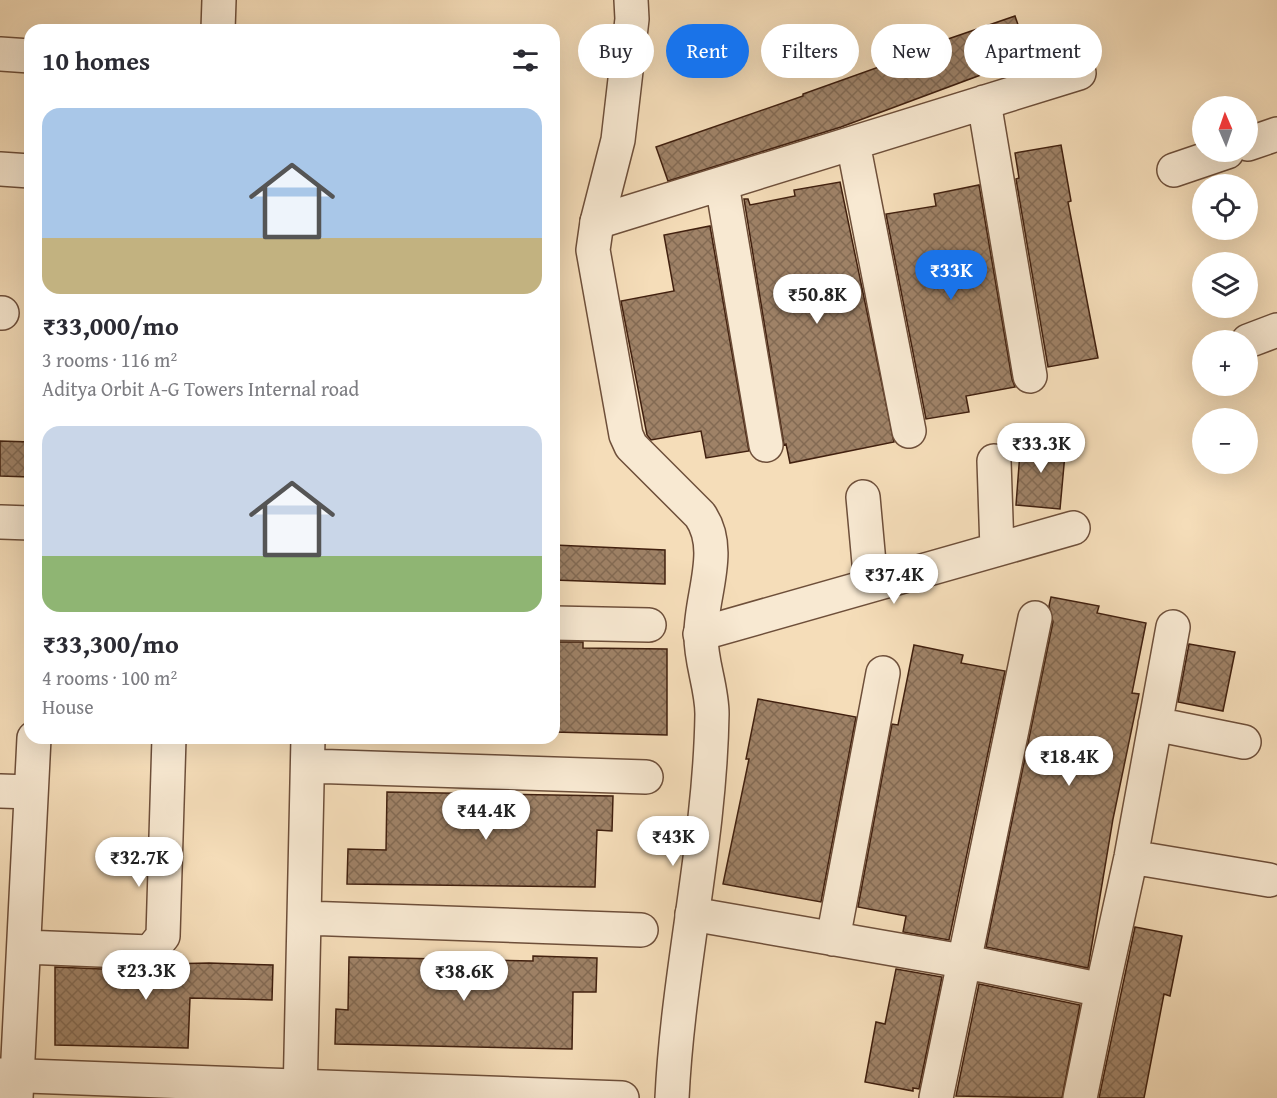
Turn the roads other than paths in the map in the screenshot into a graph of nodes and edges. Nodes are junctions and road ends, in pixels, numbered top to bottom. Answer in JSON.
{"nodes":[{"id":1,"x":219,"y":0,"type":"edge"},
{"id":2,"x":631,"y":0,"type":"edge"},
{"id":3,"x":218,"y":24,"type":"edge"},
{"id":4,"x":0,"y":54,"type":"edge"},
{"id":5,"x":24,"y":56,"type":"edge"},
{"id":6,"x":1065,"y":78,"type":"edge"},
{"id":7,"x":984,"y":102,"type":"junction"},
{"id":8,"x":1277,"y":134,"type":"edge"},
{"id":9,"x":1258,"y":141,"type":"edge"},
{"id":10,"x":853,"y":143,"type":"junction"},
{"id":11,"x":1198,"y":162,"type":"edge"},
{"id":12,"x":0,"y":169,"type":"edge"},
{"id":13,"x":1174,"y":170,"type":"dead end"},
{"id":14,"x":24,"y":171,"type":"edge"},
{"id":15,"x":722,"y":184,"type":"junction"},
{"id":16,"x":597,"y":222,"type":"junction"},
{"id":17,"x":1277,"y":330,"type":"edge"},
{"id":18,"x":1258,"y":337,"type":"edge"},
{"id":19,"x":1030,"y":376,"type":"dead end"},
{"id":20,"x":909,"y":431,"type":"dead end"},
{"id":21,"x":766,"y":445,"type":"dead end"},
{"id":22,"x":994,"y":461,"type":"dead end"},
{"id":23,"x":863,"y":497,"type":"dead end"},
{"id":24,"x":1073,"y":528,"type":"dead end"},
{"id":25,"x":997,"y":549,"type":"junction"},
{"id":26,"x":871,"y":585,"type":"junction"},
{"id":27,"x":1035,"y":618,"type":"dead end"},
{"id":28,"x":560,"y":623,"type":"edge"},
{"id":29,"x":649,"y":625,"type":"dead end"},
{"id":30,"x":1173,"y":627,"type":"dead end"},
{"id":31,"x":700,"y":634,"type":"junction"},
{"id":32,"x":883,"y":674,"type":"dead end"},
{"id":33,"x":1155,"y":724,"type":"junction"},
{"id":34,"x":1244,"y":742,"type":"dead end"},
{"id":35,"x":32,"y":744,"type":"edge"},
{"id":36,"x":169,"y":744,"type":"edge"},
{"id":37,"x":308,"y":752,"type":"edge"},
{"id":38,"x":646,"y":777,"type":"dead end"},
{"id":39,"x":16,"y":792,"type":"edge"},
{"id":40,"x":1131,"y":857,"type":"junction"},
{"id":41,"x":1269,"y":880,"type":"dead end"},
{"id":42,"x":692,"y":914,"type":"junction"},
{"id":43,"x":304,"y":918,"type":"junction"},
{"id":44,"x":641,"y":930,"type":"dead end"},
{"id":45,"x":17,"y":934,"type":"edge"},
{"id":46,"x":833,"y":939,"type":"junction"},
{"id":47,"x":962,"y":961,"type":"junction"},
{"id":48,"x":1102,"y":990,"type":"junction"},
{"id":49,"x":11,"y":1083,"type":"edge"},
{"id":50,"x":268,"y":1091,"type":"edge"},
{"id":51,"x":300,"y":1091,"type":"edge"},
{"id":52,"x":622,"y":1098,"type":"edge"},
{"id":53,"x":672,"y":1098,"type":"edge"},
{"id":54,"x":936,"y":1098,"type":"edge"},
{"id":55,"x":1080,"y":1098,"type":"edge"}],
"edges":[{"from":1,"to":3,"type":"street"},
{"from":2,"to":16,"type":"street"},
{"from":4,"to":5,"type":"street"},
{"from":6,"to":7,"type":"street"},
{"from":7,"to":10,"type":"street"},
{"from":7,"to":19,"type":"street"},
{"from":8,"to":9,"type":"street"},
{"from":10,"to":15,"type":"street"},
{"from":10,"to":20,"type":"street"},
{"from":11,"to":13,"type":"street"},
{"from":12,"to":14,"type":"street"},
{"from":15,"to":16,"type":"street"},
{"from":15,"to":21,"type":"street"},
{"from":16,"to":31,"type":"street"},
{"from":17,"to":18,"type":"street"},
{"from":22,"to":25,"type":"street"},
{"from":23,"to":26,"type":"street"},
{"from":24,"to":25,"type":"street"},
{"from":25,"to":26,"type":"street"},
{"from":26,"to":31,"type":"street"},
{"from":27,"to":47,"type":"street"},
{"from":28,"to":29,"type":"street"},
{"from":30,"to":33,"type":"street"},
{"from":31,"to":42,"type":"street"},
{"from":32,"to":46,"type":"street"},
{"from":33,"to":34,"type":"street"},
{"from":33,"to":40,"type":"street"},
{"from":35,"to":39,"type":"street"},
{"from":36,"to":45,"type":"street"},
{"from":37,"to":38,"type":"street"},
{"from":37,"to":43,"type":"street"},
{"from":39,"to":45,"type":"street"},
{"from":40,"to":41,"type":"street"},
{"from":40,"to":48,"type":"street"},
{"from":42,"to":46,"type":"street"},
{"from":42,"to":53,"type":"street"},
{"from":43,"to":44,"type":"street"},
{"from":43,"to":51,"type":"street"},
{"from":45,"to":49,"type":"street"},
{"from":46,"to":47,"type":"street"},
{"from":47,"to":48,"type":"street"},
{"from":47,"to":54,"type":"street"},
{"from":48,"to":55,"type":"street"},
{"from":49,"to":50,"type":"street"},
{"from":50,"to":51,"type":"street"},
{"from":51,"to":52,"type":"street"}]}
